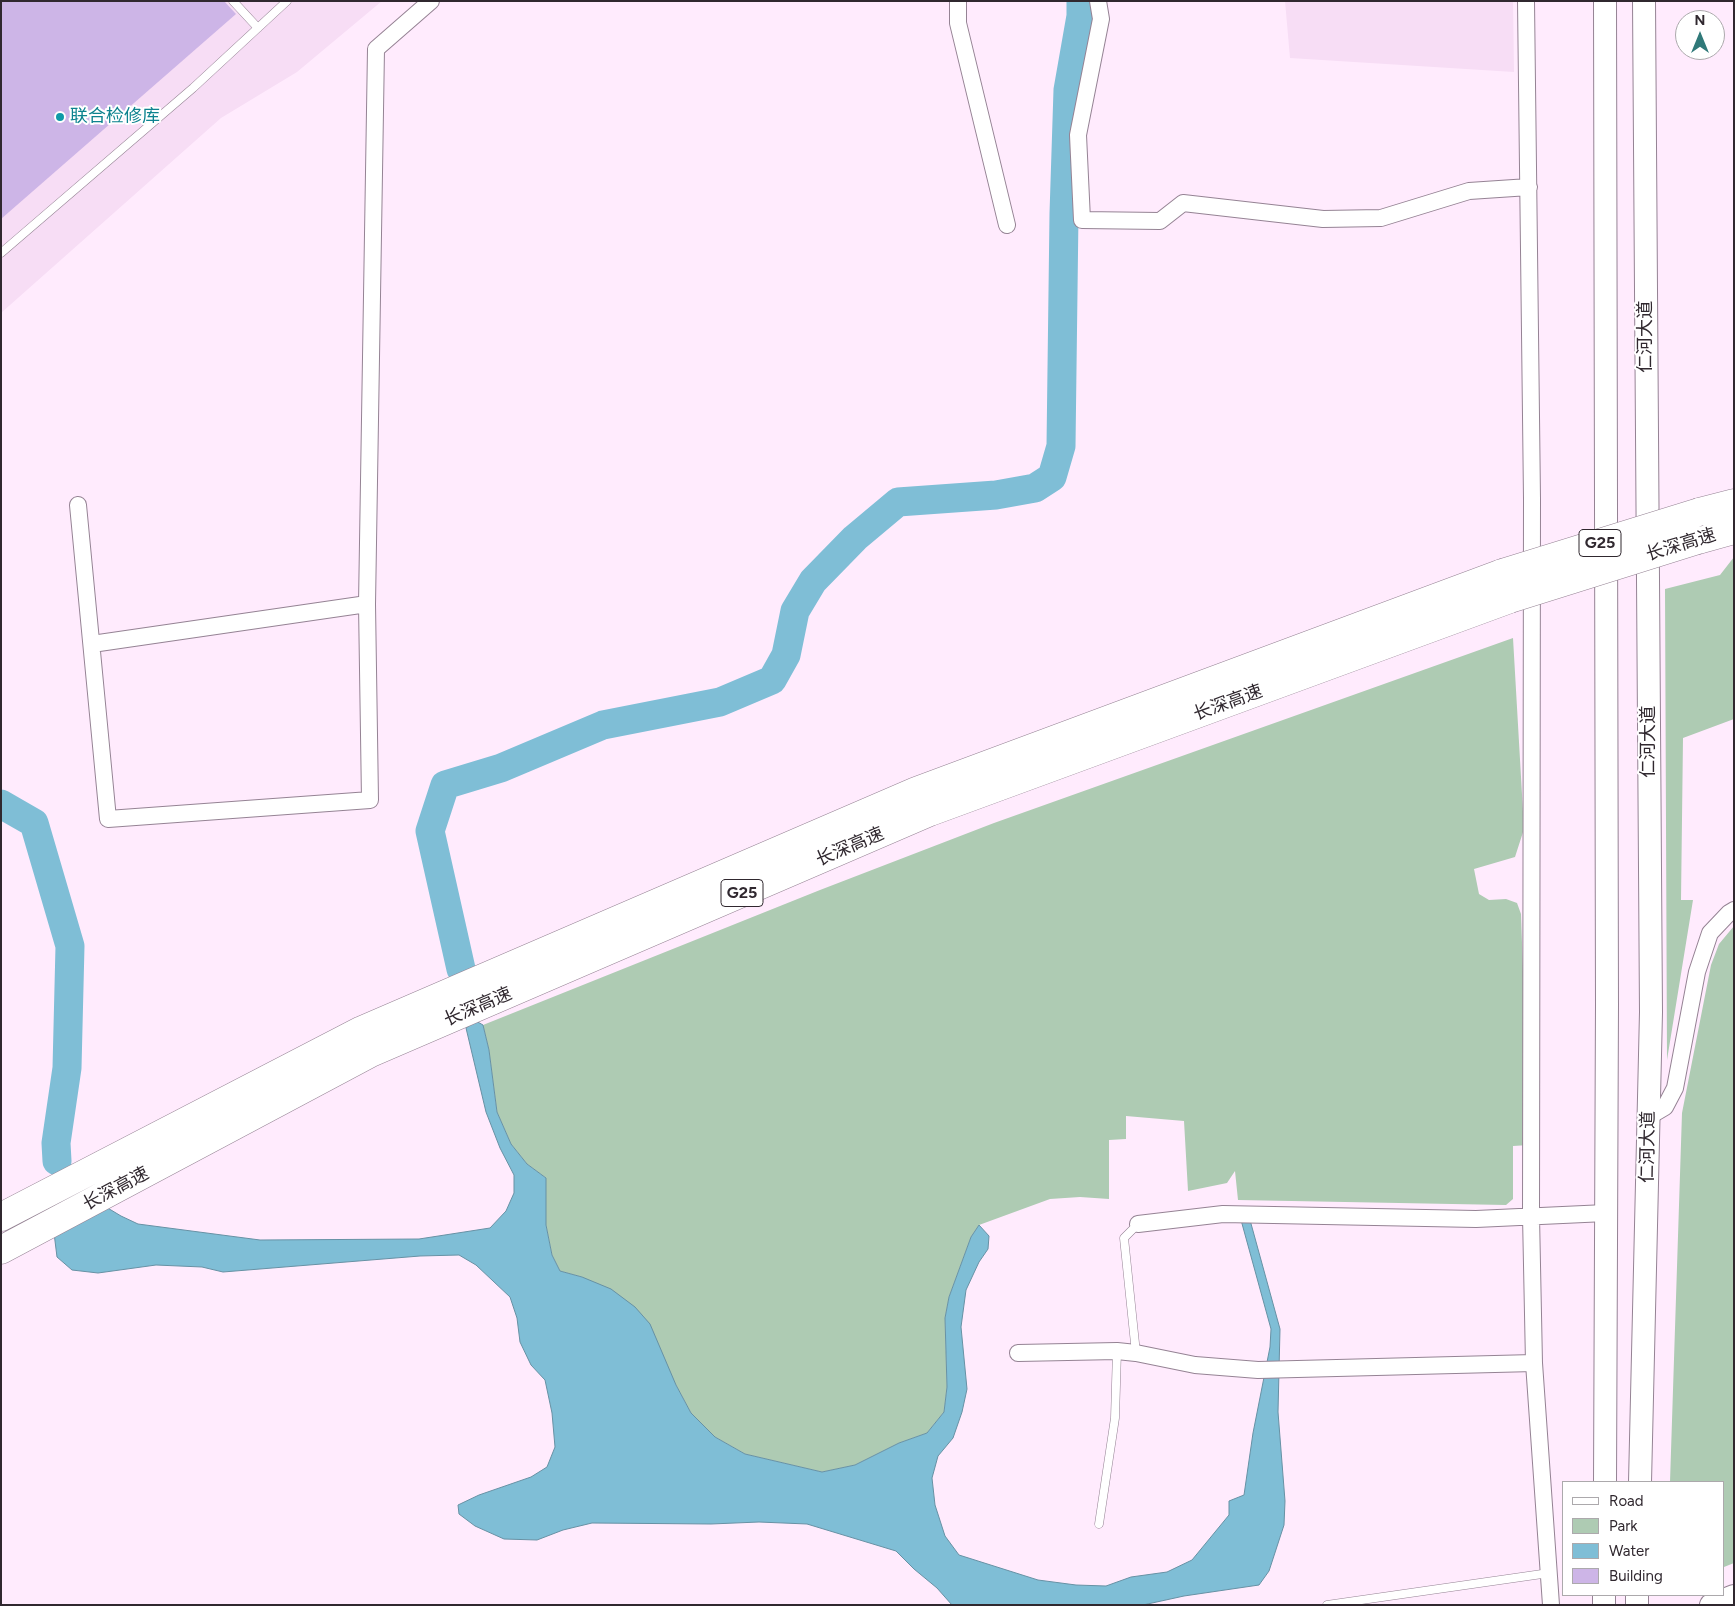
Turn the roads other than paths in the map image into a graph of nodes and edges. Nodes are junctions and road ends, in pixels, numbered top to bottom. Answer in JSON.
{"nodes":[{"id":1,"x":234,"y":1,"type":"edge"},
{"id":2,"x":287,"y":1,"type":"edge"},
{"id":3,"x":432,"y":1,"type":"edge"},
{"id":4,"x":958,"y":1,"type":"edge"},
{"id":5,"x":1098,"y":1,"type":"edge"},
{"id":6,"x":1526,"y":1,"type":"edge"},
{"id":7,"x":1605,"y":1,"type":"edge"},
{"id":8,"x":1644,"y":1,"type":"edge"},
{"id":9,"x":258,"y":28,"type":"junction"},
{"id":10,"x":1529,"y":187,"type":"junction"},
{"id":11,"x":1007,"y":225,"type":"dead end"},
{"id":12,"x":1,"y":253,"type":"edge"},
{"id":13,"x":1734,"y":503,"type":"edge"},
{"id":14,"x":78,"y":506,"type":"dead end"},
{"id":15,"x":1734,"y":530,"type":"edge"},
{"id":16,"x":367,"y":604,"type":"junction"},
{"id":17,"x":92,"y":644,"type":"junction"},
{"id":18,"x":1734,"y":910,"type":"edge"},
{"id":19,"x":1648,"y":1117,"type":"junction"},
{"id":20,"x":1606,"y":1213,"type":"junction"},
{"id":21,"x":1531,"y":1216,"type":"junction"},
{"id":22,"x":1,"y":1217,"type":"edge"},
{"id":23,"x":1138,"y":1224,"type":"joint"},
{"id":24,"x":1,"y":1250,"type":"edge"},
{"id":25,"x":1117,"y":1351,"type":"junction"},
{"id":26,"x":1018,"y":1353,"type":"dead end"},
{"id":27,"x":1136,"y":1353,"type":"junction"},
{"id":28,"x":1534,"y":1363,"type":"junction"},
{"id":29,"x":1605,"y":1481,"type":"edge"},
{"id":30,"x":1640,"y":1481,"type":"edge"},
{"id":31,"x":1099,"y":1524,"type":"dead end"},
{"id":32,"x":1549,"y":1573,"type":"junction"},
{"id":33,"x":1734,"y":1596,"type":"edge"},
{"id":34,"x":1327,"y":1605,"type":"edge"},
{"id":35,"x":1551,"y":1605,"type":"edge"},
{"id":36,"x":1711,"y":1605,"type":"edge"}],
"edges":[{"from":1,"to":9,"type":"lane"},
{"from":2,"to":9,"type":"lane"},
{"from":3,"to":16,"type":"street"},
{"from":4,"to":11,"type":"street"},
{"from":5,"to":10,"type":"street"},
{"from":6,"to":10,"type":"street"},
{"from":7,"to":20,"type":"main road"},
{"from":8,"to":19,"type":"main road","name":"仁河大道"},
{"from":9,"to":12,"type":"lane"},
{"from":10,"to":21,"type":"street"},
{"from":13,"to":22,"type":"highway","name":"长深高速","number":"G25","bridge":true},
{"from":14,"to":17,"type":"street"},
{"from":15,"to":24,"type":"highway","name":"长深高速","number":"G25","bridge":true},
{"from":16,"to":17,"type":"street"},
{"from":16,"to":17,"type":"street"},
{"from":18,"to":19,"type":"street"},
{"from":19,"to":30,"type":"main road","name":"仁河大道"},
{"from":20,"to":21,"type":"street"},
{"from":20,"to":29,"type":"main road"},
{"from":21,"to":23,"type":"street"},
{"from":21,"to":28,"type":"street"},
{"from":23,"to":27,"type":"lane"},
{"from":25,"to":26,"type":"street"},
{"from":25,"to":27,"type":"street"},
{"from":25,"to":31,"type":"lane"},
{"from":27,"to":28,"type":"street"},
{"from":28,"to":32,"type":"street"},
{"from":32,"to":34,"type":"lane"},
{"from":32,"to":35,"type":"street"},
{"from":33,"to":36,"type":"main road"}]}
